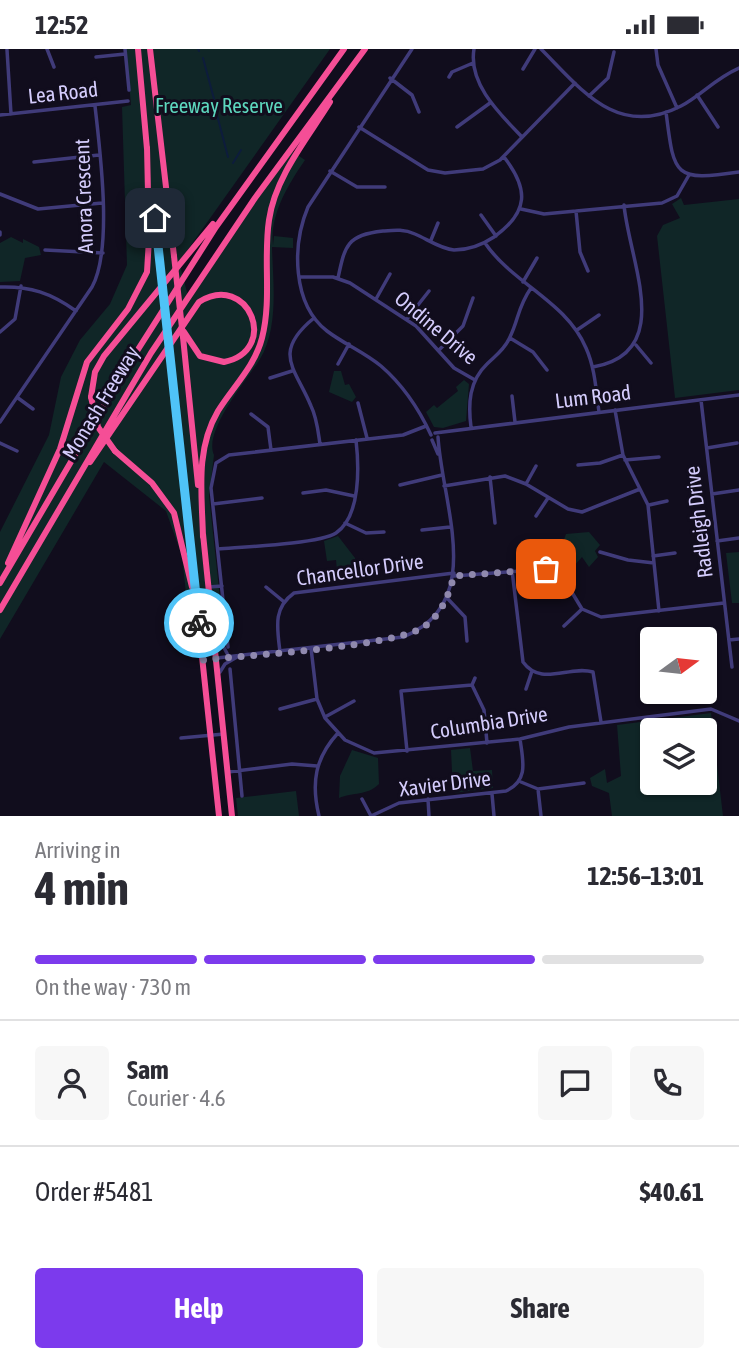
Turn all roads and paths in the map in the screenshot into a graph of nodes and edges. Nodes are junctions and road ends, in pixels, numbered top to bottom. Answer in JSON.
{"nodes":[{"id":1,"x":8,"y":49,"type":"edge"},
{"id":2,"x":47,"y":49,"type":"edge"},
{"id":3,"x":138,"y":49,"type":"edge"},
{"id":4,"x":150,"y":49,"type":"edge"},
{"id":5,"x":344,"y":49,"type":"edge"},
{"id":6,"x":365,"y":49,"type":"edge"},
{"id":7,"x":412,"y":49,"type":"edge"},
{"id":8,"x":474,"y":49,"type":"edge"},
{"id":9,"x":535,"y":49,"type":"edge"},
{"id":10,"x":541,"y":49,"type":"edge"},
{"id":11,"x":554,"y":49,"type":"edge"},
{"id":12,"x":657,"y":49,"type":"edge"},
{"id":13,"x":125,"y":52,"type":"edge"},
{"id":14,"x":614,"y":52,"type":"dead end"},
{"id":15,"x":547,"y":55,"type":"junction"},
{"id":16,"x":96,"y":57,"type":"dead end"},
{"id":17,"x":473,"y":63,"type":"junction"},
{"id":18,"x":54,"y":67,"type":"dead end"},
{"id":19,"x":739,"y":68,"type":"edge"},
{"id":20,"x":523,"y":69,"type":"dead end"},
{"id":21,"x":347,"y":74,"type":"junction"},
{"id":22,"x":449,"y":77,"type":"dead end"},
{"id":23,"x":390,"y":78,"type":"junction"},
{"id":24,"x":575,"y":83,"type":"junction"},
{"id":25,"x":129,"y":90,"type":"dead end"},
{"id":26,"x":697,"y":95,"type":"junction"},
{"id":27,"x":589,"y":96,"type":"junction"},
{"id":28,"x":128,"y":101,"type":"dead end"},
{"id":29,"x":490,"y":103,"type":"junction"},
{"id":30,"x":96,"y":106,"type":"junction"},
{"id":31,"x":677,"y":108,"type":"junction"},
{"id":32,"x":419,"y":112,"type":"dead end"},
{"id":33,"x":666,"y":112,"type":"junction"},
{"id":34,"x":11,"y":114,"type":"junction"},
{"id":35,"x":0,"y":115,"type":"edge"},
{"id":36,"x":359,"y":127,"type":"junction"},
{"id":37,"x":457,"y":127,"type":"dead end"},
{"id":38,"x":718,"y":127,"type":"dead end"},
{"id":39,"x":522,"y":137,"type":"junction"},
{"id":40,"x":147,"y":147,"type":"junction"},
{"id":41,"x":99,"y":155,"type":"junction"},
{"id":42,"x":504,"y":156,"type":"junction"},
{"id":43,"x":34,"y":162,"type":"dead end"},
{"id":44,"x":255,"y":169,"type":"junction"},
{"id":45,"x":330,"y":171,"type":"junction"},
{"id":46,"x":739,"y":172,"type":"edge"},
{"id":47,"x":689,"y":175,"type":"junction"},
{"id":48,"x":385,"y":187,"type":"dead end"},
{"id":49,"x":1,"y":196,"type":"edge"},
{"id":50,"x":102,"y":203,"type":"junction"},
{"id":51,"x":624,"y":205,"type":"junction"},
{"id":52,"x":520,"y":209,"type":"junction"},
{"id":53,"x":576,"y":211,"type":"junction"},
{"id":54,"x":481,"y":215,"type":"dead end"},
{"id":55,"x":438,"y":223,"type":"dead end"},
{"id":56,"x":495,"y":236,"type":"junction"},
{"id":57,"x":430,"y":241,"type":"junction"},
{"id":58,"x":485,"y":243,"type":"junction"},
{"id":59,"x":45,"y":250,"type":"dead end"},
{"id":60,"x":103,"y":253,"type":"junction"},
{"id":61,"x":537,"y":258,"type":"dead end"},
{"id":62,"x":588,"y":271,"type":"dead end"},
{"id":63,"x":390,"y":274,"type":"dead end"},
{"id":64,"x":299,"y":277,"type":"junction"},
{"id":65,"x":338,"y":278,"type":"junction"},
{"id":66,"x":523,"y":282,"type":"junction"},
{"id":67,"x":21,"y":286,"type":"junction"},
{"id":68,"x":0,"y":287,"type":"edge"},
{"id":69,"x":531,"y":288,"type":"junction"},
{"id":70,"x":429,"y":291,"type":"dead end"},
{"id":71,"x":472,"y":298,"type":"dead end"},
{"id":72,"x":376,"y":299,"type":"junction"},
{"id":73,"x":76,"y":310,"type":"junction"},
{"id":74,"x":599,"y":316,"type":"dead end"},
{"id":75,"x":314,"y":318,"type":"junction"},
{"id":76,"x":407,"y":320,"type":"junction"},
{"id":77,"x":577,"y":330,"type":"junction"},
{"id":78,"x":0,"y":332,"type":"edge"},
{"id":79,"x":184,"y":336,"type":"junction"},
{"id":80,"x":510,"y":338,"type":"junction"},
{"id":81,"x":349,"y":344,"type":"junction"},
{"id":82,"x":636,"y":345,"type":"junction"},
{"id":83,"x":439,"y":350,"type":"junction"},
{"id":84,"x":651,"y":363,"type":"dead end"},
{"id":85,"x":338,"y":364,"type":"dead end"},
{"id":86,"x":593,"y":367,"type":"junction"},
{"id":87,"x":547,"y":370,"type":"dead end"},
{"id":88,"x":292,"y":371,"type":"junction"},
{"id":89,"x":270,"y":378,"type":"dead end"},
{"id":90,"x":475,"y":380,"type":"junction"},
{"id":91,"x":739,"y":395,"type":"edge"},
{"id":92,"x":512,"y":396,"type":"dead end"},
{"id":93,"x":18,"y":398,"type":"junction"},
{"id":94,"x":701,"y":400,"type":"junction"},
{"id":95,"x":359,"y":403,"type":"dead end"},
{"id":96,"x":33,"y":409,"type":"dead end"},
{"id":97,"x":615,"y":410,"type":"junction"},
{"id":98,"x":599,"y":412,"type":"junction"},
{"id":99,"x":251,"y":414,"type":"dead end"},
{"id":100,"x":0,"y":422,"type":"edge"},
{"id":101,"x":515,"y":422,"type":"junction"},
{"id":102,"x":426,"y":426,"type":"junction"},
{"id":103,"x":471,"y":427,"type":"junction"},
{"id":104,"x":435,"y":436,"type":"junction"},
{"id":105,"x":367,"y":439,"type":"junction"},
{"id":106,"x":356,"y":440,"type":"junction"},
{"id":107,"x":0,"y":443,"type":"edge"},
{"id":108,"x":737,"y":443,"type":"edge"},
{"id":109,"x":320,"y":444,"type":"junction"},
{"id":110,"x":707,"y":448,"type":"junction"},
{"id":111,"x":271,"y":450,"type":"junction"},
{"id":112,"x":16,"y":451,"type":"dead end"},
{"id":113,"x":624,"y":457,"type":"junction"},
{"id":114,"x":659,"y":457,"type":"dead end"},
{"id":115,"x":579,"y":465,"type":"dead end"},
{"id":116,"x":536,"y":466,"type":"dead end"},
{"id":117,"x":442,"y":475,"type":"junction"},
{"id":118,"x":490,"y":477,"type":"junction"},
{"id":119,"x":526,"y":484,"type":"junction"},
{"id":120,"x":400,"y":485,"type":"dead end"},
{"id":121,"x":444,"y":486,"type":"junction"},
{"id":122,"x":640,"y":489,"type":"junction"},
{"id":123,"x":739,"y":490,"type":"edge"},
{"id":124,"x":303,"y":493,"type":"dead end"},
{"id":125,"x":712,"y":494,"type":"junction"},
{"id":126,"x":354,"y":496,"type":"junction"},
{"id":127,"x":262,"y":498,"type":"dead end"},
{"id":128,"x":548,"y":498,"type":"junction"},
{"id":129,"x":667,"y":501,"type":"dead end"},
{"id":130,"x":213,"y":504,"type":"junction"},
{"id":131,"x":62,"y":505,"type":"junction"},
{"id":132,"x":648,"y":505,"type":"junction"},
{"id":133,"x":536,"y":516,"type":"dead end"},
{"id":134,"x":345,"y":523,"type":"junction"},
{"id":135,"x":495,"y":523,"type":"dead end"},
{"id":136,"x":450,"y":527,"type":"junction"},
{"id":137,"x":422,"y":530,"type":"dead end"},
{"id":138,"x":383,"y":532,"type":"dead end"},
{"id":139,"x":203,"y":537,"type":"junction"},
{"id":140,"x":739,"y":538,"type":"edge"},
{"id":141,"x":717,"y":541,"type":"junction"},
{"id":142,"x":218,"y":549,"type":"junction"},
{"id":143,"x":600,"y":552,"type":"dead end"},
{"id":144,"x":675,"y":553,"type":"dead end"},
{"id":145,"x":653,"y":556,"type":"junction"},
{"id":146,"x":654,"y":563,"type":"junction"},
{"id":147,"x":512,"y":570,"type":"junction"},
{"id":148,"x":454,"y":574,"type":"junction"},
{"id":149,"x":0,"y":582,"type":"edge"},
{"id":150,"x":222,"y":586,"type":"junction"},
{"id":151,"x":209,"y":587,"type":"junction"},
{"id":152,"x":266,"y":587,"type":"dead end"},
{"id":153,"x":448,"y":599,"type":"junction"},
{"id":154,"x":283,"y":601,"type":"junction"},
{"id":155,"x":210,"y":602,"type":"junction"},
{"id":156,"x":724,"y":603,"type":"junction"},
{"id":157,"x":197,"y":609,"type":"junction"},
{"id":158,"x":582,"y":609,"type":"junction"},
{"id":159,"x":0,"y":610,"type":"edge"},
{"id":160,"x":659,"y":611,"type":"junction"},
{"id":161,"x":213,"y":625,"type":"junction"},
{"id":162,"x":564,"y":626,"type":"dead end"},
{"id":163,"x":739,"y":639,"type":"edge"},
{"id":164,"x":729,"y":640,"type":"junction"},
{"id":165,"x":467,"y":641,"type":"dead end"},
{"id":166,"x":228,"y":647,"type":"dead end"},
{"id":167,"x":311,"y":648,"type":"junction"},
{"id":168,"x":280,"y":652,"type":"junction"},
{"id":169,"x":239,"y":656,"type":"junction"},
{"id":170,"x":229,"y":657,"type":"junction"},
{"id":171,"x":216,"y":658,"type":"junction"},
{"id":172,"x":203,"y":660,"type":"junction"},
{"id":173,"x":732,"y":667,"type":"dead end"},
{"id":174,"x":230,"y":669,"type":"dead end"},
{"id":175,"x":532,"y":671,"type":"junction"},
{"id":176,"x":475,"y":678,"type":"dead end"},
{"id":177,"x":219,"y":681,"type":"junction"},
{"id":178,"x":472,"y":685,"type":"junction"},
{"id":179,"x":526,"y":689,"type":"dead end"},
{"id":180,"x":317,"y":699,"type":"junction"},
{"id":181,"x":354,"y":702,"type":"dead end"},
{"id":182,"x":280,"y":709,"type":"dead end"},
{"id":183,"x":325,"y":718,"type":"junction"},
{"id":184,"x":739,"y":721,"type":"edge"},
{"id":185,"x":601,"y":723,"type":"junction"},
{"id":186,"x":338,"y":733,"type":"junction"},
{"id":187,"x":224,"y":734,"type":"junction"},
{"id":188,"x":211,"y":736,"type":"junction"},
{"id":189,"x":181,"y":738,"type":"dead end"},
{"id":190,"x":520,"y":739,"type":"junction"},
{"id":191,"x":487,"y":743,"type":"junction"},
{"id":192,"x":407,"y":751,"type":"junction"},
{"id":193,"x":317,"y":766,"type":"junction"},
{"id":194,"x":240,"y":771,"type":"junction"},
{"id":195,"x":227,"y":772,"type":"junction"},
{"id":196,"x":520,"y":782,"type":"junction"},
{"id":197,"x":584,"y":783,"type":"dead end"},
{"id":198,"x":538,"y":789,"type":"junction"},
{"id":199,"x":492,"y":794,"type":"junction"},
{"id":200,"x":242,"y":796,"type":"dead end"},
{"id":201,"x":362,"y":799,"type":"dead end"},
{"id":202,"x":428,"y":799,"type":"junction"},
{"id":203,"x":219,"y":816,"type":"edge"},
{"id":204,"x":232,"y":816,"type":"edge"},
{"id":205,"x":319,"y":816,"type":"edge"},
{"id":206,"x":371,"y":816,"type":"edge"},
{"id":207,"x":429,"y":816,"type":"edge"},
{"id":208,"x":494,"y":816,"type":"edge"},
{"id":209,"x":541,"y":816,"type":"edge"}],
"edges":[{"from":1,"to":34,"type":"street"},
{"from":2,"to":18,"type":"street"},
{"from":3,"to":40,"type":"highway"},
{"from":4,"to":79,"type":"highway","bridge":true},
{"from":5,"to":44,"type":"highway","name":"Monash Freeway"},
{"from":6,"to":21,"type":"highway","name":"Monash Freeway"},
{"from":7,"to":23,"type":"street"},
{"from":8,"to":17,"type":"street"},
{"from":9,"to":20,"type":"street"},
{"from":10,"to":15,"type":"street"},
{"from":11,"to":15,"type":"street"},
{"from":12,"to":31,"type":"street"},
{"from":13,"to":16,"type":"street"},
{"from":13,"to":25,"type":"street"},
{"from":14,"to":27,"type":"street"},
{"from":15,"to":24,"type":"street"},
{"from":17,"to":22,"type":"street"},
{"from":17,"to":29,"type":"street"},
{"from":19,"to":26,"type":"street"},
{"from":21,"to":131,"type":"highway","name":"Monash Freeway"},
{"from":21,"to":139,"type":"highway"},
{"from":23,"to":32,"type":"street"},
{"from":23,"to":36,"type":"street"},
{"from":24,"to":27,"type":"street"},
{"from":24,"to":39,"type":"street"},
{"from":26,"to":31,"type":"street"},
{"from":26,"to":38,"type":"street"},
{"from":27,"to":33,"type":"street"},
{"from":28,"to":30,"type":"street","name":"Lea Road"},
{"from":29,"to":37,"type":"street"},
{"from":29,"to":39,"type":"street"},
{"from":30,"to":34,"type":"street","name":"Lea Road"},
{"from":30,"to":41,"type":"street","name":"Anora Crescent"},
{"from":31,"to":33,"type":"street"},
{"from":33,"to":47,"type":"street"},
{"from":34,"to":35,"type":"street","name":"Lea Road"},
{"from":36,"to":42,"type":"street"},
{"from":36,"to":45,"type":"street"},
{"from":39,"to":42,"type":"street"},
{"from":40,"to":149,"type":"highway"},
{"from":40,"to":157,"type":"highway","bridge":true},
{"from":41,"to":43,"type":"street"},
{"from":41,"to":50,"type":"street","name":"Anora Crescent"},
{"from":42,"to":52,"type":"street"},
{"from":44,"to":149,"type":"highway","name":"Monash Freeway"},
{"from":44,"to":157,"type":"highway","bridge":true},
{"from":45,"to":48,"type":"street"},
{"from":45,"to":64,"type":"street"},
{"from":46,"to":47,"type":"street"},
{"from":47,"to":51,"type":"street"},
{"from":49,"to":50,"type":"street"},
{"from":50,"to":60,"type":"street","name":"Anora Crescent"},
{"from":51,"to":53,"type":"street"},
{"from":51,"to":82,"type":"street"},
{"from":52,"to":53,"type":"street"},
{"from":52,"to":56,"type":"street"},
{"from":53,"to":62,"type":"street"},
{"from":54,"to":56,"type":"street"},
{"from":55,"to":57,"type":"street"},
{"from":56,"to":58,"type":"street"},
{"from":57,"to":58,"type":"street"},
{"from":57,"to":65,"type":"street"},
{"from":58,"to":66,"type":"street"},
{"from":59,"to":60,"type":"street"},
{"from":60,"to":73,"type":"street","name":"Anora Crescent"},
{"from":61,"to":66,"type":"street"},
{"from":63,"to":72,"type":"street"},
{"from":64,"to":65,"type":"street","name":"Ondine Drive"},
{"from":64,"to":75,"type":"street"},
{"from":65,"to":72,"type":"street","name":"Ondine Drive"},
{"from":66,"to":69,"type":"street"},
{"from":67,"to":68,"type":"street"},
{"from":67,"to":73,"type":"street"},
{"from":67,"to":78,"type":"street"},
{"from":69,"to":77,"type":"street"},
{"from":69,"to":80,"type":"street"},
{"from":70,"to":76,"type":"street"},
{"from":71,"to":83,"type":"street"},
{"from":72,"to":76,"type":"street","name":"Ondine Drive"},
{"from":73,"to":93,"type":"street","name":"Anora Crescent"},
{"from":74,"to":77,"type":"street"},
{"from":75,"to":81,"type":"street"},
{"from":75,"to":88,"type":"street"},
{"from":76,"to":83,"type":"street","name":"Ondine Drive"},
{"from":77,"to":86,"type":"street"},
{"from":79,"to":131,"type":"highway"},
{"from":79,"to":139,"type":"highway"},
{"from":80,"to":87,"type":"street"},
{"from":80,"to":90,"type":"street"},
{"from":81,"to":85,"type":"street"},
{"from":81,"to":102,"type":"street"},
{"from":82,"to":84,"type":"street"},
{"from":82,"to":86,"type":"street"},
{"from":83,"to":90,"type":"street","name":"Ondine Drive"},
{"from":86,"to":98,"type":"street"},
{"from":88,"to":89,"type":"street"},
{"from":88,"to":109,"type":"street"},
{"from":90,"to":103,"type":"street"},
{"from":91,"to":94,"type":"street","name":"Lum Road"},
{"from":92,"to":101,"type":"street"},
{"from":93,"to":96,"type":"street"},
{"from":93,"to":100,"type":"street","name":"Anora Crescent"},
{"from":94,"to":97,"type":"street","name":"Lum Road"},
{"from":94,"to":110,"type":"street","name":"Radleigh Drive"},
{"from":95,"to":105,"type":"street"},
{"from":97,"to":98,"type":"street","name":"Lum Road"},
{"from":97,"to":113,"type":"street"},
{"from":98,"to":101,"type":"street","name":"Lum Road"},
{"from":99,"to":111,"type":"street"},
{"from":101,"to":103,"type":"street","name":"Lum Road"},
{"from":102,"to":104,"type":"street"},
{"from":102,"to":105,"type":"street"},
{"from":103,"to":104,"type":"street","name":"Lum Road"},
{"from":104,"to":117,"type":"street"},
{"from":105,"to":106,"type":"street"},
{"from":106,"to":109,"type":"street"},
{"from":106,"to":126,"type":"street"},
{"from":107,"to":112,"type":"street"},
{"from":108,"to":110,"type":"street"},
{"from":109,"to":111,"type":"street"},
{"from":110,"to":125,"type":"street","name":"Radleigh Drive"},
{"from":111,"to":130,"type":"street"},
{"from":113,"to":114,"type":"street"},
{"from":113,"to":115,"type":"street"},
{"from":113,"to":122,"type":"street"},
{"from":116,"to":119,"type":"street"},
{"from":117,"to":120,"type":"street"},
{"from":117,"to":121,"type":"street"},
{"from":118,"to":119,"type":"street"},
{"from":118,"to":121,"type":"street"},
{"from":118,"to":135,"type":"street"},
{"from":119,"to":128,"type":"street"},
{"from":121,"to":136,"type":"street"},
{"from":122,"to":128,"type":"street"},
{"from":122,"to":132,"type":"street"},
{"from":123,"to":125,"type":"street"},
{"from":124,"to":126,"type":"street"},
{"from":125,"to":141,"type":"street","name":"Radleigh Drive"},
{"from":126,"to":134,"type":"street"},
{"from":127,"to":130,"type":"street"},
{"from":128,"to":133,"type":"street"},
{"from":129,"to":132,"type":"street"},
{"from":130,"to":142,"type":"street"},
{"from":131,"to":159,"type":"highway","name":"Monash Freeway"},
{"from":132,"to":145,"type":"street"},
{"from":134,"to":138,"type":"street"},
{"from":134,"to":142,"type":"street"},
{"from":136,"to":137,"type":"street"},
{"from":136,"to":148,"type":"street"},
{"from":139,"to":151,"type":"highway"},
{"from":140,"to":141,"type":"street"},
{"from":141,"to":156,"type":"street","name":"Radleigh Drive"},
{"from":142,"to":150,"type":"street"},
{"from":143,"to":146,"type":"street"},
{"from":144,"to":145,"type":"street"},
{"from":145,"to":146,"type":"street"},
{"from":146,"to":160,"type":"street"},
{"from":147,"to":148,"type":"street","name":"Chancellor Drive"},
{"from":147,"to":158,"type":"street","name":"Chancellor Drive"},
{"from":147,"to":175,"type":"street"},
{"from":148,"to":153,"type":"street"},
{"from":148,"to":154,"type":"street","name":"Chancellor Drive"},
{"from":150,"to":151,"type":"street"},
{"from":150,"to":166,"type":"street"},
{"from":151,"to":155,"type":"highway"},
{"from":152,"to":154,"type":"street"},
{"from":153,"to":165,"type":"street"},
{"from":153,"to":167,"type":"street"},
{"from":154,"to":168,"type":"street","name":"Chancellor Drive"},
{"from":155,"to":157,"type":"highway"},
{"from":155,"to":161,"type":"highway"},
{"from":156,"to":160,"type":"street"},
{"from":156,"to":164,"type":"street","name":"Radleigh Drive"},
{"from":157,"to":172,"type":"highway"},
{"from":158,"to":160,"type":"street"},
{"from":158,"to":162,"type":"street"},
{"from":161,"to":170,"type":"street"},
{"from":161,"to":171,"type":"highway"},
{"from":163,"to":164,"type":"street"},
{"from":164,"to":173,"type":"street","name":"Radleigh Drive"},
{"from":167,"to":168,"type":"street"},
{"from":167,"to":180,"type":"street","name":"Columbia Drive"},
{"from":168,"to":169,"type":"street"},
{"from":169,"to":170,"type":"street"},
{"from":169,"to":177,"type":"street"},
{"from":170,"to":171,"type":"street"},
{"from":171,"to":172,"type":"highway"},
{"from":171,"to":177,"type":"highway"},
{"from":172,"to":188,"type":"highway"},
{"from":174,"to":194,"type":"street"},
{"from":175,"to":179,"type":"street"},
{"from":175,"to":185,"type":"street"},
{"from":176,"to":178,"type":"street"},
{"from":177,"to":187,"type":"highway"},
{"from":178,"to":191,"type":"street"},
{"from":178,"to":192,"type":"street"},
{"from":180,"to":182,"type":"street"},
{"from":180,"to":183,"type":"street","name":"Columbia Drive"},
{"from":181,"to":183,"type":"street"},
{"from":183,"to":186,"type":"street","name":"Columbia Drive"},
{"from":184,"to":185,"type":"street","name":"Columbia Drive"},
{"from":185,"to":190,"type":"street","name":"Columbia Drive"},
{"from":186,"to":192,"type":"street","name":"Columbia Drive"},
{"from":186,"to":193,"type":"street"},
{"from":187,"to":188,"type":"street"},
{"from":187,"to":195,"type":"highway"},
{"from":188,"to":189,"type":"street"},
{"from":188,"to":203,"type":"highway"},
{"from":190,"to":191,"type":"street","name":"Columbia Drive"},
{"from":190,"to":196,"type":"street","name":"Xavier Drive"},
{"from":191,"to":192,"type":"street","name":"Columbia Drive"},
{"from":193,"to":194,"type":"street"},
{"from":193,"to":205,"type":"street"},
{"from":194,"to":195,"type":"street"},
{"from":194,"to":200,"type":"street"},
{"from":195,"to":204,"type":"highway"},
{"from":196,"to":198,"type":"street"},
{"from":196,"to":199,"type":"street","name":"Xavier Drive"},
{"from":197,"to":198,"type":"street"},
{"from":198,"to":209,"type":"street"},
{"from":199,"to":202,"type":"street","name":"Xavier Drive"},
{"from":199,"to":208,"type":"street"},
{"from":201,"to":206,"type":"street"},
{"from":202,"to":206,"type":"street","name":"Xavier Drive"},
{"from":202,"to":207,"type":"street"}]}
